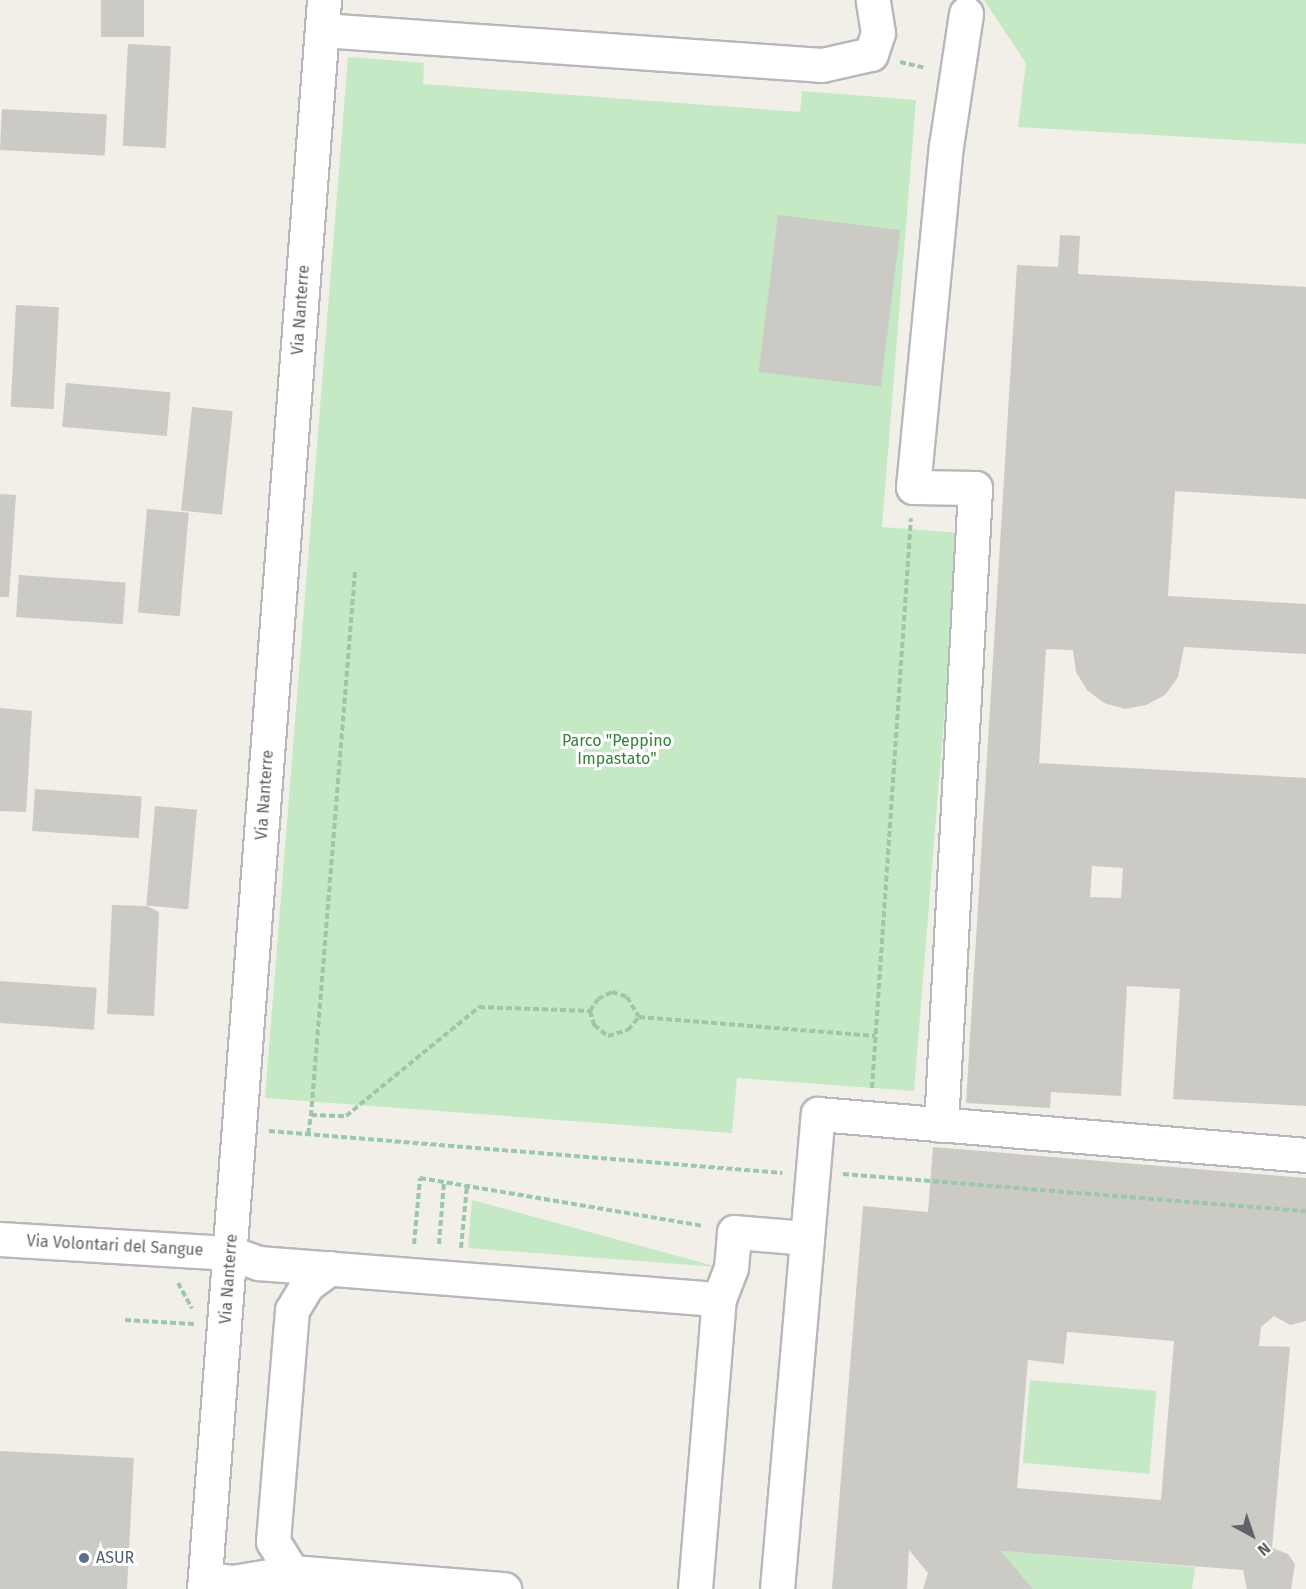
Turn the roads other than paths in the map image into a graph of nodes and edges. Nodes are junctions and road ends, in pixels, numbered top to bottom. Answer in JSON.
{"nodes":[{"id":1,"x":873,"y":0,"type":"edge"},
{"id":2,"x":966,"y":14,"type":"dead end"},
{"id":3,"x":323,"y":15,"type":"edge"},
{"id":4,"x":941,"y":1125,"type":"junction"},
{"id":5,"x":1306,"y":1155,"type":"edge"},
{"id":6,"x":807,"y":1238,"type":"junction"},
{"id":7,"x":0,"y":1239,"type":"edge"},
{"id":8,"x":231,"y":1253,"type":"junction"},
{"id":9,"x":330,"y":1268,"type":"junction"},
{"id":10,"x":719,"y":1299,"type":"junction"},
{"id":11,"x":292,"y":1572,"type":"junction"},
{"id":12,"x":204,"y":1584,"type":"edge"},
{"id":13,"x":504,"y":1589,"type":"edge"},
{"id":14,"x":695,"y":1589,"type":"edge"},
{"id":15,"x":777,"y":1589,"type":"edge"}],
"edges":[{"from":1,"to":3,"type":"street"},
{"from":2,"to":4,"type":"street"},
{"from":3,"to":8,"type":"street","name":"Via Nanterre"},
{"from":4,"to":5,"type":"street"},
{"from":4,"to":6,"type":"street"},
{"from":6,"to":10,"type":"street"},
{"from":6,"to":15,"type":"street"},
{"from":7,"to":8,"type":"street","name":"Via Volontari del Sangue"},
{"from":8,"to":9,"type":"street","name":"Via Volontari del Sangue"},
{"from":8,"to":12,"type":"street","name":"Via Nanterre"},
{"from":9,"to":10,"type":"street","name":"Via Volontari del Sangue"},
{"from":9,"to":11,"type":"street"},
{"from":10,"to":14,"type":"street"},
{"from":11,"to":12,"type":"street"},
{"from":11,"to":13,"type":"street"}]}
